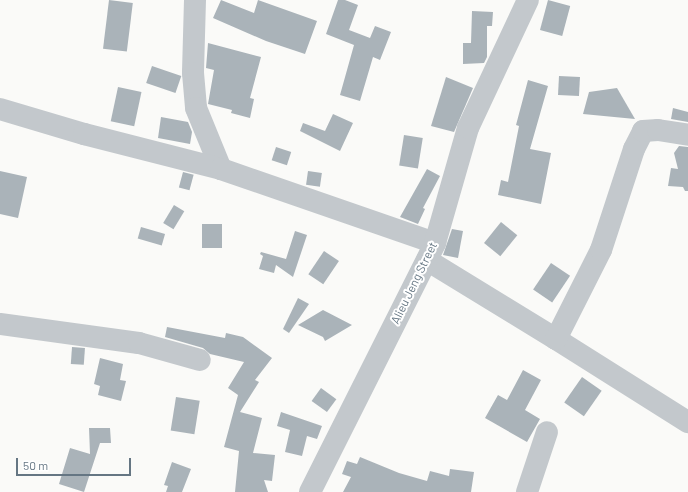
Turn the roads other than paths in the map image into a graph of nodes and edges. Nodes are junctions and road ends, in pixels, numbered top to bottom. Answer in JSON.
{"nodes":[{"id":1,"x":195,"y":0,"type":"edge"},
{"id":2,"x":528,"y":0,"type":"edge"},
{"id":3,"x":0,"y":109,"type":"edge"},
{"id":4,"x":688,"y":136,"type":"edge"},
{"id":5,"x":220,"y":170,"type":"junction"},
{"id":6,"x":431,"y":252,"type":"junction"},
{"id":7,"x":0,"y":324,"type":"edge"},
{"id":8,"x":556,"y":339,"type":"junction"},
{"id":9,"x":200,"y":360,"type":"dead end"},
{"id":10,"x":688,"y":422,"type":"edge"},
{"id":11,"x":547,"y":432,"type":"dead end"},
{"id":12,"x":310,"y":492,"type":"edge"},
{"id":13,"x":527,"y":492,"type":"edge"}],
"edges":[{"from":1,"to":5,"type":"street"},
{"from":2,"to":6,"type":"street","name":"Alieu Jeng Street"},
{"from":3,"to":5,"type":"street"},
{"from":4,"to":8,"type":"street"},
{"from":5,"to":6,"type":"street"},
{"from":6,"to":8,"type":"street"},
{"from":6,"to":12,"type":"street","name":"Alieu Jeng Street"},
{"from":7,"to":9,"type":"street"},
{"from":8,"to":10,"type":"street"},
{"from":11,"to":13,"type":"street"}]}
